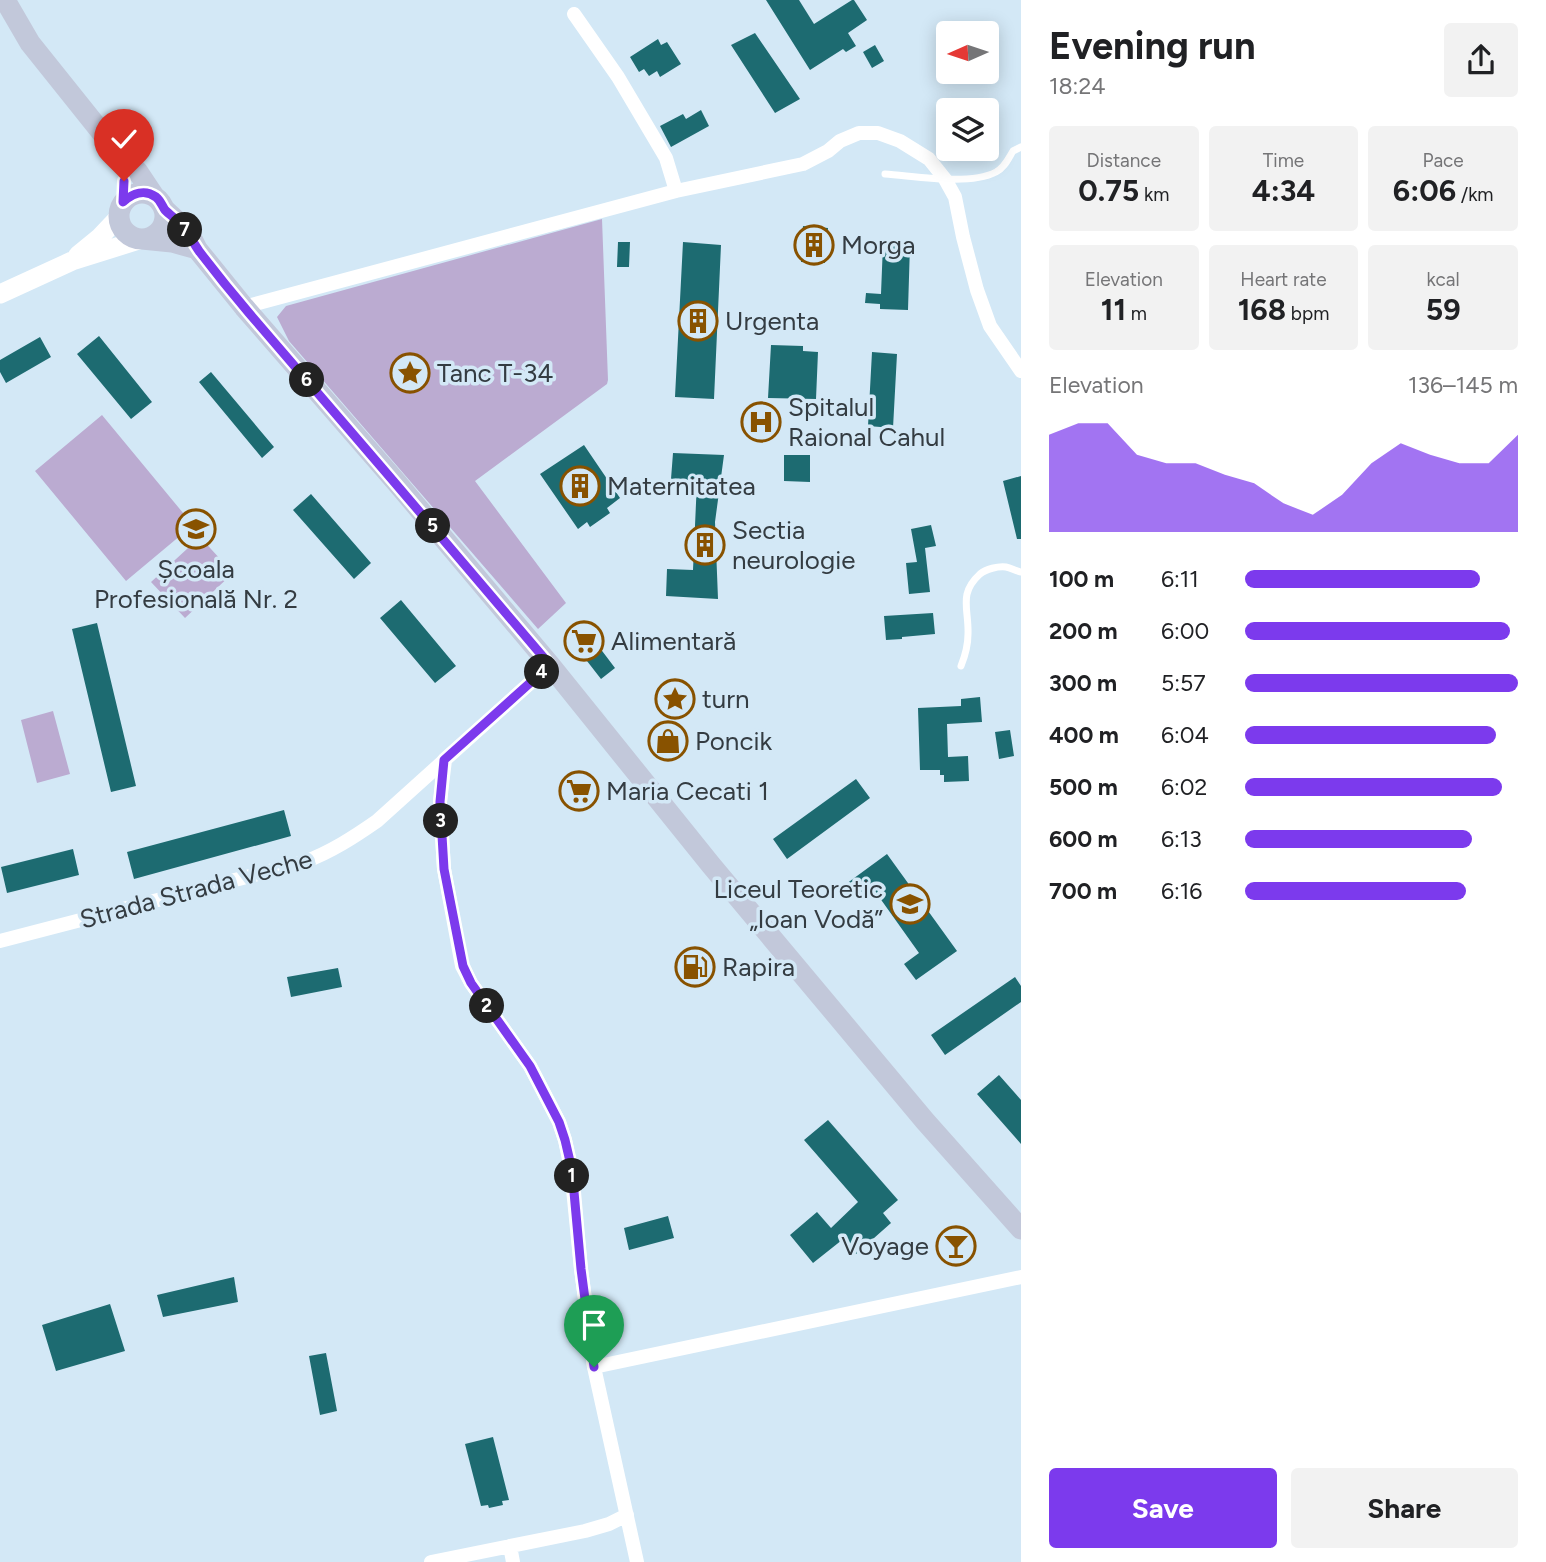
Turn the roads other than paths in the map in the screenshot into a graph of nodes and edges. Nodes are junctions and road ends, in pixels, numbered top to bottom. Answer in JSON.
{"nodes":[{"id":1,"x":5,"y":0,"type":"edge"},
{"id":2,"x":574,"y":14,"type":"dead end"},
{"id":3,"x":114,"y":148,"type":"junction"},
{"id":4,"x":1021,"y":148,"type":"edge"},
{"id":5,"x":885,"y":174,"type":"dead end"},
{"id":6,"x":945,"y":179,"type":"junction"},
{"id":7,"x":676,"y":191,"type":"junction"},
{"id":8,"x":159,"y":202,"type":"junction"},
{"id":9,"x":121,"y":210,"type":"junction"},
{"id":10,"x":142,"y":239,"type":"junction"},
{"id":11,"x":197,"y":249,"type":"junction"},
{"id":12,"x":72,"y":261,"type":"junction"},
{"id":13,"x":0,"y":294,"type":"edge"},
{"id":14,"x":244,"y":307,"type":"junction"},
{"id":15,"x":1021,"y":370,"type":"edge"},
{"id":16,"x":1021,"y":572,"type":"edge"},
{"id":17,"x":550,"y":665,"type":"junction"},
{"id":18,"x":961,"y":666,"type":"dead end"},
{"id":19,"x":444,"y":760,"type":"junction"},
{"id":20,"x":0,"y":941,"type":"edge"},
{"id":21,"x":1021,"y":1229,"type":"edge"},
{"id":22,"x":1021,"y":1277,"type":"edge"},
{"id":23,"x":594,"y":1367,"type":"junction"},
{"id":24,"x":626,"y":1515,"type":"junction"},
{"id":25,"x":510,"y":1546,"type":"junction"},
{"id":26,"x":431,"y":1562,"type":"edge"},
{"id":27,"x":513,"y":1562,"type":"edge"},
{"id":28,"x":638,"y":1562,"type":"edge"}],
"edges":[{"from":1,"to":3,"type":"main road"},
{"from":2,"to":7,"type":"street"},
{"from":3,"to":8,"type":"main road"},
{"from":3,"to":9,"type":"main road"},
{"from":4,"to":6,"type":"lane"},
{"from":5,"to":6,"type":"lane"},
{"from":6,"to":7,"type":"street"},
{"from":6,"to":15,"type":"street"},
{"from":7,"to":14,"type":"street"},
{"from":8,"to":9,"type":"main road"},
{"from":8,"to":10,"type":"main road"},
{"from":8,"to":11,"type":"main road"},
{"from":9,"to":10,"type":"main road"},
{"from":9,"to":12,"type":"street"},
{"from":10,"to":11,"type":"main road"},
{"from":10,"to":12,"type":"street"},
{"from":11,"to":14,"type":"main road"},
{"from":12,"to":13,"type":"street"},
{"from":14,"to":17,"type":"main road"},
{"from":16,"to":18,"type":"lane"},
{"from":17,"to":19,"type":"street","name":"Strada Strada Veche"},
{"from":17,"to":21,"type":"main road"},
{"from":19,"to":20,"type":"street","name":"Strada Strada Veche"},
{"from":19,"to":23,"type":"street"},
{"from":22,"to":23,"type":"street"},
{"from":23,"to":24,"type":"street"},
{"from":24,"to":25,"type":"street"},
{"from":24,"to":28,"type":"street"},
{"from":25,"to":26,"type":"street"},
{"from":25,"to":27,"type":"street"}]}
